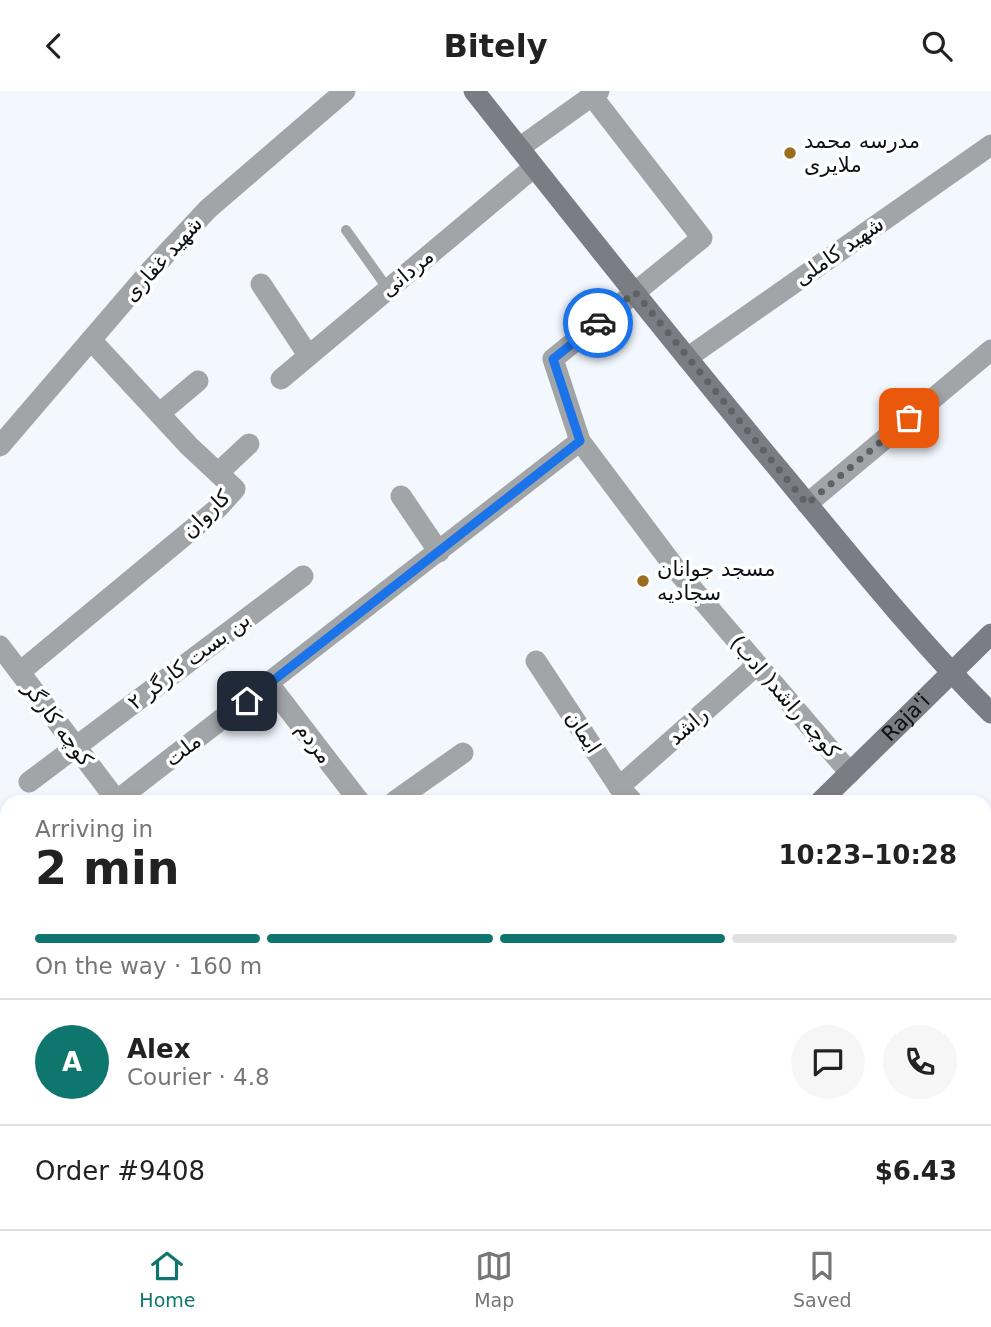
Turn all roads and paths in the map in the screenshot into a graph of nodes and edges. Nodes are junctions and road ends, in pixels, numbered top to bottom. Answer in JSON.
{"nodes":[{"id":1,"x":345,"y":91,"type":"edge"},
{"id":2,"x":474,"y":91,"type":"edge"},
{"id":3,"x":596,"y":93,"type":"edge"},
{"id":4,"x":991,"y":145,"type":"edge"},
{"id":5,"x":519,"y":148,"type":"junction"},
{"id":6,"x":533,"y":168,"type":"junction"},
{"id":7,"x":346,"y":230,"type":"dead end"},
{"id":8,"x":261,"y":284,"type":"dead end"},
{"id":9,"x":388,"y":289,"type":"junction"},
{"id":10,"x":635,"y":292,"type":"junction"},
{"id":11,"x":91,"y":339,"type":"junction"},
{"id":12,"x":991,"y":350,"type":"edge"},
{"id":13,"x":309,"y":355,"type":"junction"},
{"id":14,"x":687,"y":358,"type":"junction"},
{"id":15,"x":281,"y":379,"type":"dead end"},
{"id":16,"x":198,"y":381,"type":"dead end"},
{"id":17,"x":160,"y":413,"type":"junction"},
{"id":18,"x":580,"y":441,"type":"junction"},
{"id":19,"x":250,"y":445,"type":"dead end"},
{"id":20,"x":0,"y":446,"type":"edge"},
{"id":21,"x":218,"y":473,"type":"junction"},
{"id":22,"x":401,"y":496,"type":"dead end"},
{"id":23,"x":807,"y":504,"type":"junction"},
{"id":24,"x":439,"y":551,"type":"junction"},
{"id":25,"x":303,"y":576,"type":"dead end"},
{"id":26,"x":991,"y":634,"type":"edge"},
{"id":27,"x":0,"y":646,"type":"edge"},
{"id":28,"x":536,"y":661,"type":"dead end"},
{"id":29,"x":757,"y":665,"type":"junction"},
{"id":30,"x":19,"y":671,"type":"junction"},
{"id":31,"x":951,"y":673,"type":"junction"},
{"id":32,"x":269,"y":684,"type":"junction"},
{"id":33,"x":991,"y":713,"type":"edge"},
{"id":34,"x":75,"y":746,"type":"junction"},
{"id":35,"x":463,"y":753,"type":"dead end"},
{"id":36,"x":850,"y":773,"type":"junction"},
{"id":37,"x":29,"y":782,"type":"dead end"},
{"id":38,"x":626,"y":794,"type":"edge"},
{"id":39,"x":112,"y":795,"type":"edge"},
{"id":40,"x":125,"y":795,"type":"edge"},
{"id":41,"x":354,"y":795,"type":"edge"},
{"id":42,"x":404,"y":795,"type":"edge"},
{"id":43,"x":827,"y":795,"type":"edge"}],
"edges":[{"from":1,"to":11,"type":"street","name":"شهید غفاری"},
{"from":2,"to":5,"type":"main road"},
{"from":3,"to":5,"type":"street"},
{"from":3,"to":10,"type":"street"},
{"from":4,"to":14,"type":"street","name":"شهید کاملی"},
{"from":5,"to":6,"type":"main road"},
{"from":6,"to":9,"type":"street","name":"مردانی"},
{"from":6,"to":10,"type":"main road"},
{"from":7,"to":9,"type":"lane"},
{"from":8,"to":13,"type":"street"},
{"from":9,"to":13,"type":"street","name":"مردانی"},
{"from":10,"to":14,"type":"main road"},
{"from":10,"to":18,"type":"street","name":"کوچه راشد( ادب)"},
{"from":11,"to":17,"type":"street","name":"کاروان"},
{"from":11,"to":20,"type":"street","name":"شهید غفاری"},
{"from":12,"to":23,"type":"street"},
{"from":13,"to":15,"type":"street","name":"مردانی"},
{"from":14,"to":23,"type":"main road"},
{"from":16,"to":17,"type":"street"},
{"from":17,"to":21,"type":"street","name":"کاروان"},
{"from":18,"to":24,"type":"street","name":"ملت"},
{"from":18,"to":29,"type":"street","name":"کوچه راشد( ادب)"},
{"from":19,"to":21,"type":"street"},
{"from":21,"to":30,"type":"street","name":"کاروان"},
{"from":22,"to":24,"type":"street"},
{"from":23,"to":31,"type":"main road"},
{"from":24,"to":32,"type":"street","name":"ملت"},
{"from":25,"to":34,"type":"street","name":"بن بست کارگر ۲"},
{"from":26,"to":31,"type":"main road","name":"Raja'i"},
{"from":27,"to":30,"type":"street","name":"کوچه کارگر"},
{"from":28,"to":38,"type":"street","name":"ایمان"},
{"from":29,"to":36,"type":"street","name":"کوچه راشد( ادب)"},
{"from":29,"to":38,"type":"street","name":"راشد"},
{"from":30,"to":34,"type":"street","name":"کوچه کارگر"},
{"from":31,"to":33,"type":"main road"},
{"from":31,"to":36,"type":"main road","name":"Raja'i"},
{"from":32,"to":40,"type":"street","name":"ملت"},
{"from":32,"to":41,"type":"street","name":"مردم"},
{"from":34,"to":37,"type":"street","name":"بن بست کارگر ۲"},
{"from":34,"to":39,"type":"street","name":"کوچه کارگر"},
{"from":35,"to":42,"type":"street"},
{"from":36,"to":43,"type":"main road","name":"Raja'i"}]}
